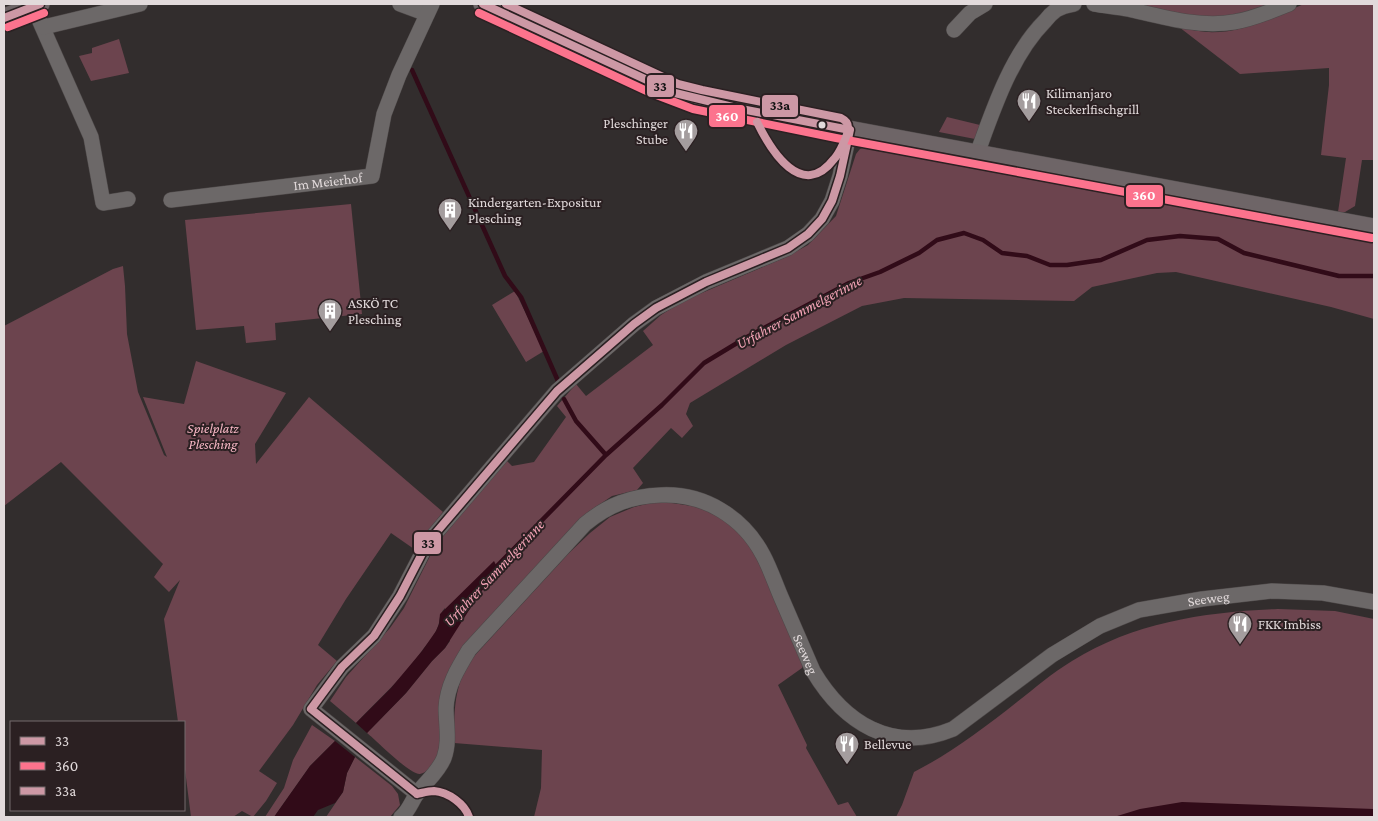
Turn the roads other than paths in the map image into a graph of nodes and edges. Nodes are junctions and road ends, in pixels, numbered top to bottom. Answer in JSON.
{"nodes":[{"id":1,"x":140,"y":4,"type":"edge"},
{"id":2,"x":400,"y":4,"type":"edge"},
{"id":3,"x":483,"y":4,"type":"edge"},
{"id":4,"x":985,"y":4,"type":"edge"},
{"id":5,"x":1074,"y":4,"type":"edge"},
{"id":6,"x":1094,"y":4,"type":"edge"},
{"id":7,"x":1289,"y":4,"type":"edge"},
{"id":8,"x":37,"y":5,"type":"edge"},
{"id":9,"x":430,"y":9,"type":"edge"},
{"id":10,"x":4,"y":18,"type":"edge"},
{"id":11,"x":44,"y":27,"type":"junction"},
{"id":12,"x":954,"y":30,"type":"dead end"},
{"id":13,"x":850,"y":130,"type":"junction"},
{"id":14,"x":977,"y":154,"type":"junction"},
{"id":15,"x":128,"y":199,"type":"dead end"},
{"id":16,"x":171,"y":200,"type":"dead end"},
{"id":17,"x":1374,"y":228,"type":"edge"},
{"id":18,"x":1374,"y":602,"type":"edge"},
{"id":19,"x":417,"y":794,"type":"junction"},
{"id":20,"x":401,"y":817,"type":"edge"}],
"edges":[{"from":1,"to":11,"type":"street"},
{"from":2,"to":9,"type":"street","name":"Im Meierhof"},
{"from":3,"to":13,"type":"main road"},
{"from":4,"to":12,"type":"street"},
{"from":5,"to":14,"type":"street"},
{"from":6,"to":7,"type":"street"},
{"from":8,"to":10,"type":"main road"},
{"from":8,"to":11,"type":"street"},
{"from":9,"to":16,"type":"street","name":"Im Meierhof"},
{"from":11,"to":15,"type":"street"},
{"from":13,"to":14,"type":"main road"},
{"from":13,"to":19,"type":"street"},
{"from":14,"to":17,"type":"main road"},
{"from":18,"to":19,"type":"street","name":"Seeweg"},
{"from":19,"to":20,"type":"street","name":"Seeweg"}]}
